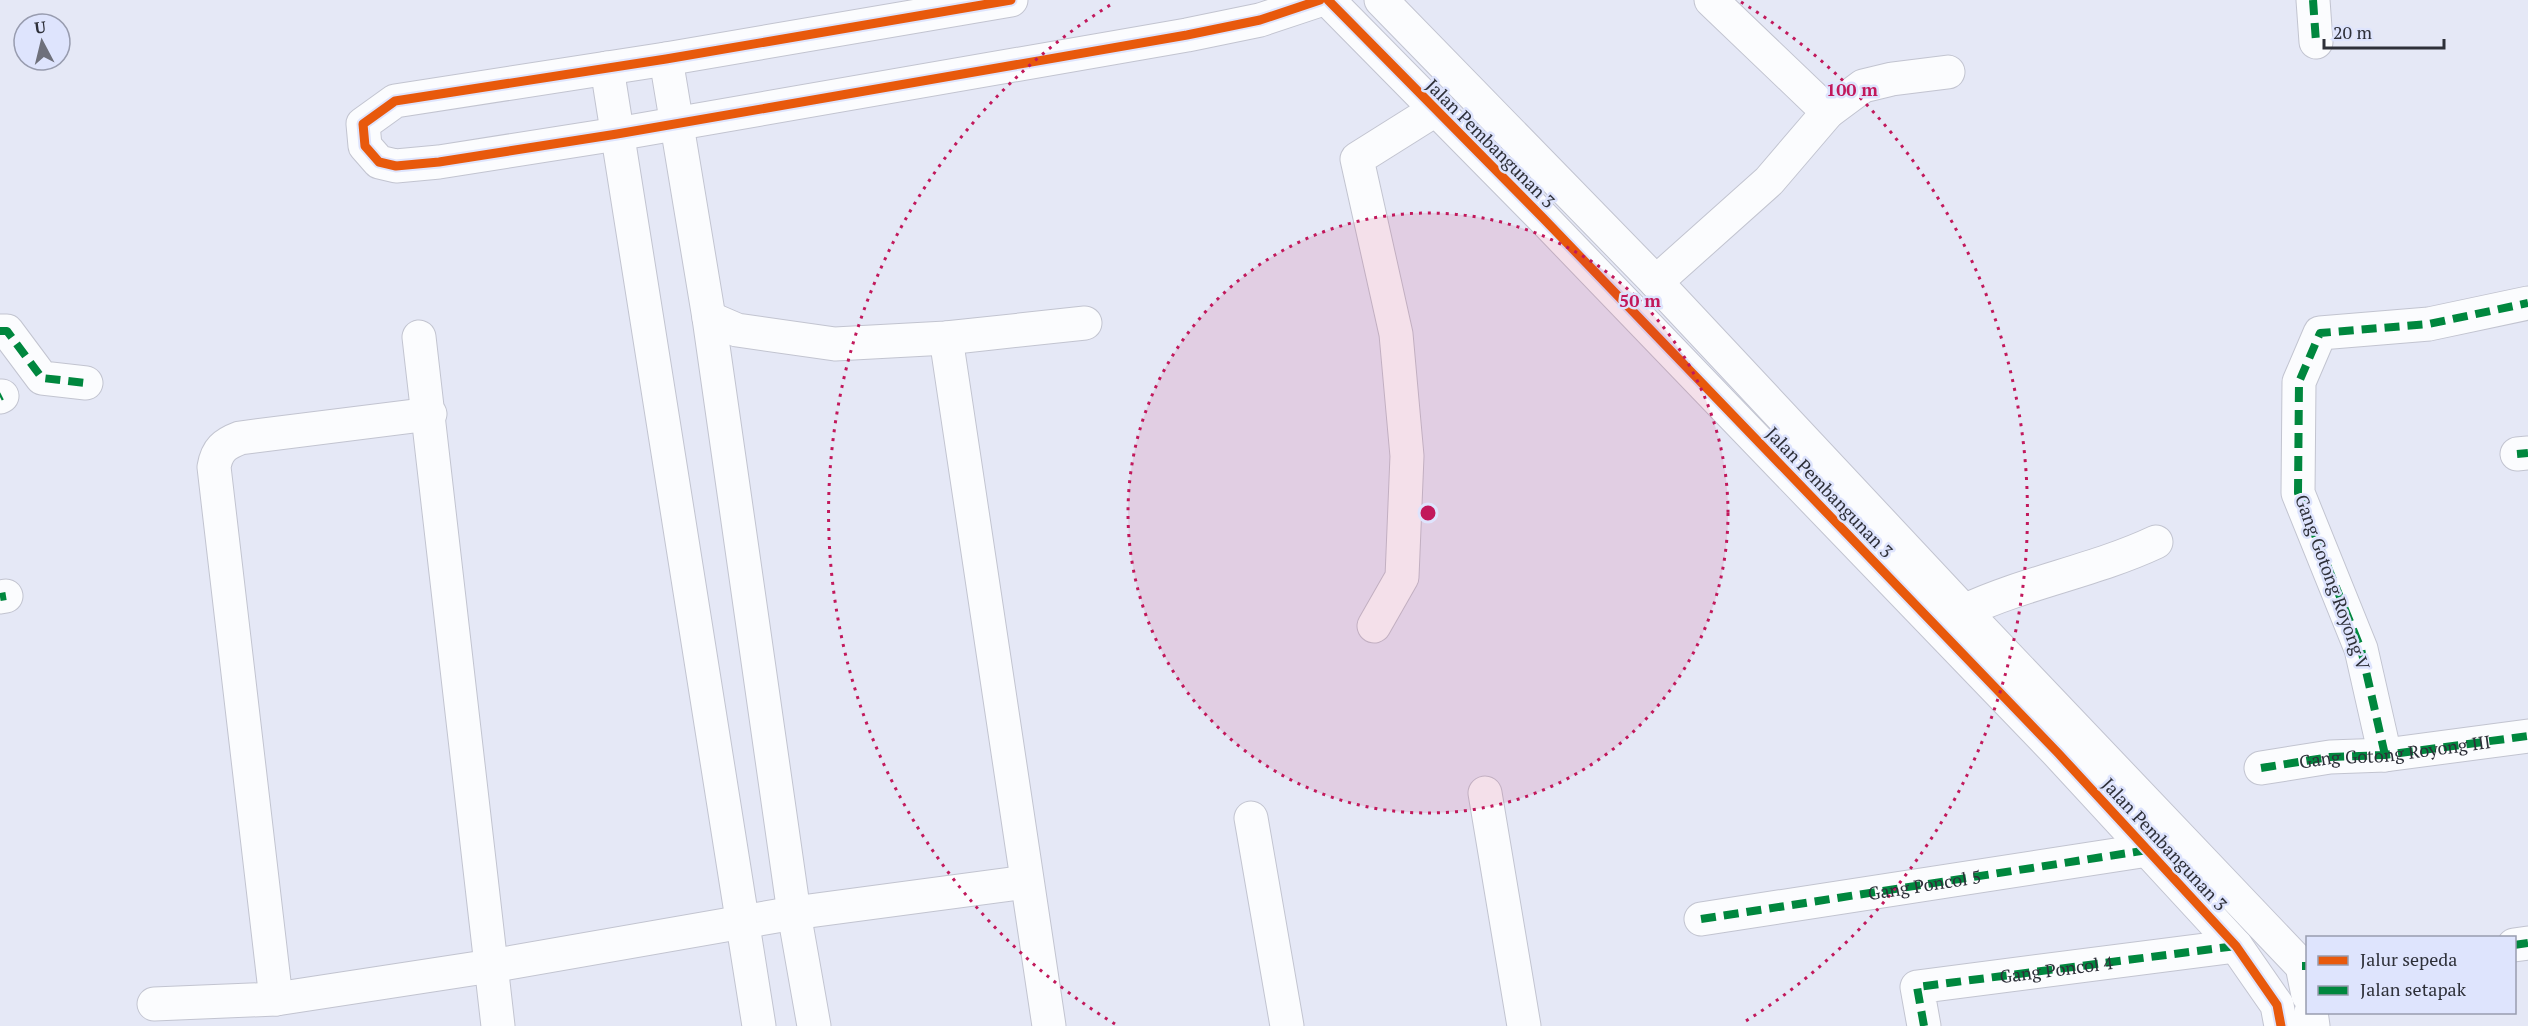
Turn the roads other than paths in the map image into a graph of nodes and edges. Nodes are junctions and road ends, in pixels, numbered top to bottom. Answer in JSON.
{"nodes":[{"id":1,"x":1011,"y":0,"type":"edge"},
{"id":2,"x":1320,"y":0,"type":"edge"},
{"id":3,"x":1328,"y":0,"type":"edge"},
{"id":4,"x":1381,"y":0,"type":"edge"},
{"id":5,"x":1711,"y":0,"type":"edge"},
{"id":6,"x":2313,"y":0,"type":"edge"},
{"id":7,"x":1257,"y":10,"type":"edge"},
{"id":8,"x":2316,"y":42,"type":"dead end"},
{"id":9,"x":666,"y":59,"type":"junction"},
{"id":10,"x":607,"y":68,"type":"junction"},
{"id":11,"x":1948,"y":72,"type":"dead end"},
{"id":12,"x":1435,"y":110,"type":"junction"},
{"id":13,"x":1828,"y":112,"type":"junction"},
{"id":14,"x":675,"y":123,"type":"junction"},
{"id":15,"x":616,"y":134,"type":"junction"},
{"id":16,"x":1570,"y":193,"type":"junction"},
{"id":17,"x":1543,"y":218,"type":"junction"},
{"id":18,"x":1656,"y":282,"type":"junction"},
{"id":19,"x":2528,"y":303,"type":"edge"},
{"id":20,"x":709,"y":318,"type":"junction"},
{"id":21,"x":1085,"y":323,"type":"dead end"},
{"id":22,"x":0,"y":331,"type":"edge"},
{"id":23,"x":419,"y":337,"type":"dead end"},
{"id":24,"x":946,"y":338,"type":"junction"},
{"id":25,"x":86,"y":383,"type":"dead end"},
{"id":26,"x":430,"y":414,"type":"junction"},
{"id":27,"x":2156,"y":542,"type":"dead end"},
{"id":28,"x":1964,"y":611,"type":"junction"},
{"id":29,"x":1374,"y":626,"type":"dead end"},
{"id":30,"x":2528,"y":736,"type":"edge"},
{"id":31,"x":2070,"y":743,"type":"junction"},
{"id":32,"x":2385,"y":755,"type":"junction"},
{"id":33,"x":2261,"y":768,"type":"dead end"},
{"id":34,"x":1485,"y":793,"type":"dead end"},
{"id":35,"x":1251,"y":818,"type":"dead end"},
{"id":36,"x":2148,"y":850,"type":"junction"},
{"id":37,"x":1026,"y":882,"type":"junction"},
{"id":38,"x":794,"y":913,"type":"junction"},
{"id":39,"x":1701,"y":919,"type":"dead end"},
{"id":40,"x":743,"y":923,"type":"junction"},
{"id":41,"x":2236,"y":946,"type":"junction"},
{"id":42,"x":491,"y":966,"type":"junction"},
{"id":43,"x":2306,"y":976,"type":"edge"},
{"id":44,"x":276,"y":999,"type":"junction"},
{"id":45,"x":154,"y":1004,"type":"dead end"},
{"id":46,"x":498,"y":1026,"type":"edge"},
{"id":47,"x":759,"y":1026,"type":"edge"},
{"id":48,"x":814,"y":1026,"type":"edge"},
{"id":49,"x":1049,"y":1026,"type":"edge"},
{"id":50,"x":1287,"y":1026,"type":"edge"},
{"id":51,"x":1524,"y":1026,"type":"edge"},
{"id":52,"x":1924,"y":1026,"type":"edge"},
{"id":53,"x":2281,"y":1026,"type":"edge"}],
"edges":[{"from":1,"to":9,"type":"street"},
{"from":2,"to":7,"type":"street"},
{"from":3,"to":12,"type":"street","name":"Jalan Pembangunan 3"},
{"from":4,"to":16,"type":"street","name":"Jalan Pembangunan 3"},
{"from":5,"to":13,"type":"street"},
{"from":6,"to":8,"type":"street"},
{"from":7,"to":14,"type":"street"},
{"from":9,"to":10,"type":"street"},
{"from":9,"to":14,"type":"street"},
{"from":10,"to":15,"type":"street"},
{"from":10,"to":15,"type":"street"},
{"from":11,"to":13,"type":"street"},
{"from":12,"to":17,"type":"street","name":"Jalan Pembangunan 3"},
{"from":12,"to":29,"type":"street"},
{"from":13,"to":18,"type":"street"},
{"from":14,"to":15,"type":"street"},
{"from":14,"to":20,"type":"street"},
{"from":15,"to":40,"type":"street"},
{"from":16,"to":17,"type":"street"},
{"from":16,"to":18,"type":"street","name":"Jalan Pembangunan 3"},
{"from":17,"to":31,"type":"street","name":"Jalan Pembangunan 3"},
{"from":18,"to":28,"type":"street","name":"Jalan Pembangunan 3"},
{"from":19,"to":32,"type":"street","name":"Gang Gotong Royong V"},
{"from":20,"to":24,"type":"street"},
{"from":20,"to":38,"type":"street"},
{"from":21,"to":24,"type":"street"},
{"from":22,"to":25,"type":"street"},
{"from":23,"to":26,"type":"street"},
{"from":24,"to":37,"type":"street"},
{"from":26,"to":42,"type":"street"},
{"from":26,"to":44,"type":"street"},
{"from":27,"to":28,"type":"street"},
{"from":28,"to":31,"type":"street","name":"Jalan Pembangunan 3"},
{"from":30,"to":32,"type":"street","name":"Gang Gotong Royong III"},
{"from":31,"to":36,"type":"street","name":"Jalan Pembangunan 3"},
{"from":31,"to":43,"type":"street","name":"Jalan Pembangunan 3"},
{"from":32,"to":33,"type":"street","name":"Gang Gotong Royong III"},
{"from":34,"to":51,"type":"street"},
{"from":35,"to":50,"type":"street"},
{"from":36,"to":39,"type":"street","name":"Gang Poncol 5"},
{"from":36,"to":41,"type":"street","name":"Jalan Pembangunan 3"},
{"from":37,"to":38,"type":"street"},
{"from":37,"to":49,"type":"street"},
{"from":38,"to":40,"type":"street"},
{"from":38,"to":48,"type":"street"},
{"from":40,"to":42,"type":"street"},
{"from":40,"to":47,"type":"street"},
{"from":41,"to":52,"type":"street","name":"Gang Poncol 4"},
{"from":41,"to":53,"type":"street","name":"Jalan Pembangunan 3"},
{"from":42,"to":44,"type":"street"},
{"from":42,"to":46,"type":"street"},
{"from":44,"to":45,"type":"street"}]}
